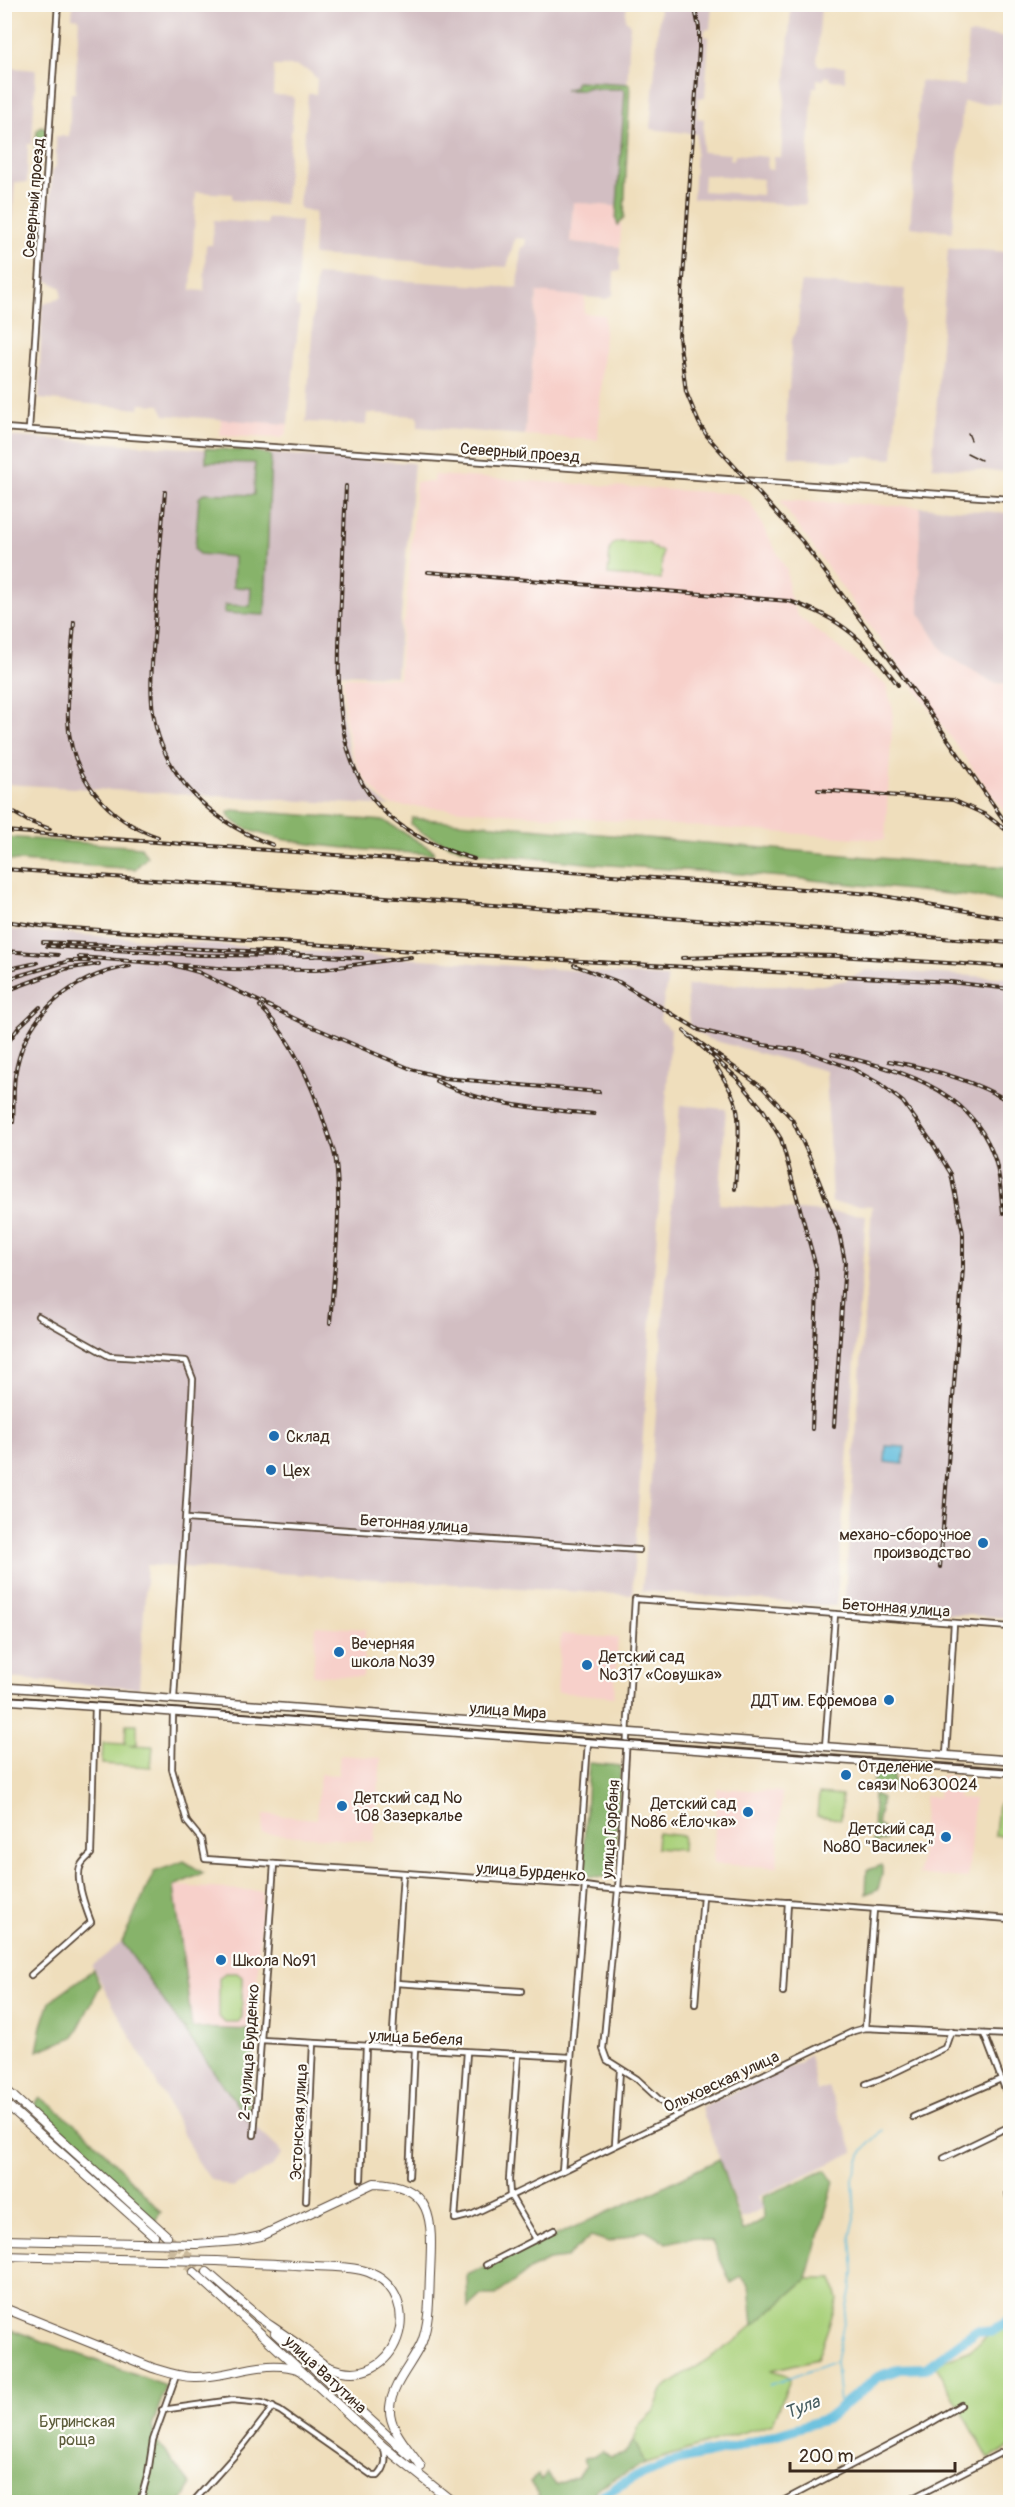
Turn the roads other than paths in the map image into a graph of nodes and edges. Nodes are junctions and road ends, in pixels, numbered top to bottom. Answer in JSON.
{"nodes":[{"id":1,"x":58,"y":4,"type":"edge"},
{"id":2,"x":4,"y":428,"type":"edge"},
{"id":3,"x":29,"y":429,"type":"junction"},
{"id":4,"x":1011,"y":499,"type":"edge"},
{"id":5,"x":38,"y":1316,"type":"dead end"},
{"id":6,"x":187,"y":1519,"type":"junction"},
{"id":7,"x":639,"y":1550,"type":"dead end"},
{"id":8,"x":635,"y":1599,"type":"joint"},
{"id":9,"x":835,"y":1614,"type":"junction"},
{"id":10,"x":954,"y":1623,"type":"junction"},
{"id":11,"x":1011,"y":1627,"type":"edge"},
{"id":12,"x":4,"y":1687,"type":"edge"},
{"id":13,"x":96,"y":1694,"type":"junction"},
{"id":14,"x":174,"y":1699,"type":"junction"},
{"id":15,"x":4,"y":1700,"type":"edge"},
{"id":16,"x":95,"y":1706,"type":"junction"},
{"id":17,"x":173,"y":1712,"type":"junction"},
{"id":18,"x":629,"y":1732,"type":"junction"},
{"id":19,"x":588,"y":1742,"type":"junction"},
{"id":20,"x":628,"y":1745,"type":"junction"},
{"id":21,"x":825,"y":1747,"type":"junction"},
{"id":22,"x":945,"y":1755,"type":"junction"},
{"id":23,"x":1011,"y":1760,"type":"edge"},
{"id":24,"x":1011,"y":1772,"type":"edge"},
{"id":25,"x":274,"y":1864,"type":"junction"},
{"id":26,"x":403,"y":1874,"type":"junction"},
{"id":27,"x":578,"y":1885,"type":"junction"},
{"id":28,"x":585,"y":1886,"type":"junction"},
{"id":29,"x":618,"y":1890,"type":"junction"},
{"id":30,"x":703,"y":1896,"type":"junction"},
{"id":31,"x":788,"y":1902,"type":"junction"},
{"id":32,"x":874,"y":1909,"type":"junction"},
{"id":33,"x":1011,"y":1918,"type":"edge"},
{"id":34,"x":31,"y":1975,"type":"dead end"},
{"id":35,"x":396,"y":1983,"type":"junction"},
{"id":36,"x":521,"y":1991,"type":"dead end"},
{"id":37,"x":783,"y":1992,"type":"dead end"},
{"id":38,"x":695,"y":2004,"type":"dead end"},
{"id":39,"x":865,"y":2028,"type":"junction"},
{"id":40,"x":951,"y":2031,"type":"junction"},
{"id":41,"x":984,"y":2034,"type":"junction"},
{"id":42,"x":1011,"y":2035,"type":"edge"},
{"id":43,"x":261,"y":2040,"type":"junction"},
{"id":44,"x":313,"y":2043,"type":"junction"},
{"id":45,"x":366,"y":2046,"type":"junction"},
{"id":46,"x":392,"y":2048,"type":"junction"},
{"id":47,"x":415,"y":2049,"type":"junction"},
{"id":48,"x":467,"y":2052,"type":"junction"},
{"id":49,"x":518,"y":2055,"type":"junction"},
{"id":50,"x":570,"y":2057,"type":"junction"},
{"id":51,"x":620,"y":2070,"type":"junction"},
{"id":52,"x":1001,"y":2079,"type":"junction"},
{"id":53,"x":866,"y":2084,"type":"dead end"},
{"id":54,"x":4,"y":2088,"type":"edge"},
{"id":55,"x":4,"y":2102,"type":"edge"},
{"id":56,"x":1011,"y":2102,"type":"edge"},
{"id":57,"x":676,"y":2115,"type":"junction"},
{"id":58,"x":913,"y":2117,"type":"dead end"},
{"id":59,"x":1011,"y":2127,"type":"edge"},
{"id":60,"x":254,"y":2135,"type":"dead end"},
{"id":61,"x":615,"y":2145,"type":"junction"},
{"id":62,"x":944,"y":2158,"type":"dead end"},
{"id":63,"x":562,"y":2171,"type":"junction"},
{"id":64,"x":409,"y":2175,"type":"dead end"},
{"id":65,"x":361,"y":2179,"type":"dead end"},
{"id":66,"x":1011,"y":2188,"type":"edge"},
{"id":67,"x":510,"y":2194,"type":"junction"},
{"id":68,"x":306,"y":2202,"type":"dead end"},
{"id":69,"x":1011,"y":2204,"type":"edge"},
{"id":70,"x":554,"y":2230,"type":"dead end"},
{"id":71,"x":154,"y":2236,"type":"tunnel mouth"},
{"id":72,"x":167,"y":2236,"type":"tunnel mouth"},
{"id":73,"x":536,"y":2239,"type":"junction"},
{"id":74,"x":4,"y":2240,"type":"edge"},
{"id":75,"x":4,"y":2256,"type":"edge"},
{"id":76,"x":486,"y":2265,"type":"dead end"},
{"id":77,"x":194,"y":2272,"type":"tunnel mouth"},
{"id":78,"x":207,"y":2272,"type":"tunnel mouth"},
{"id":79,"x":4,"y":2308,"type":"edge"},
{"id":80,"x":258,"y":2317,"type":"junction"},
{"id":81,"x":307,"y":2374,"type":"junction"},
{"id":82,"x":176,"y":2376,"type":"junction"},
{"id":83,"x":961,"y":2404,"type":"dead end"},
{"id":84,"x":273,"y":2407,"type":"junction"},
{"id":85,"x":162,"y":2410,"type":"junction"},
{"id":86,"x":384,"y":2447,"type":"junction"},
{"id":87,"x":1011,"y":2448,"type":"edge"},
{"id":88,"x":421,"y":2467,"type":"junction"},
{"id":89,"x":443,"y":2493,"type":"junction"},
{"id":90,"x":140,"y":2502,"type":"edge"},
{"id":91,"x":193,"y":2502,"type":"edge"},
{"id":92,"x":453,"y":2502,"type":"edge"},
{"id":93,"x":781,"y":2502,"type":"edge"},
{"id":94,"x":904,"y":2502,"type":"edge"}],
"edges":[{"from":1,"to":3,"type":"street","name":"Северный проезд"},
{"from":2,"to":3,"type":"street","name":"Северный проезд"},
{"from":3,"to":4,"type":"street","name":"Северный проезд"},
{"from":5,"to":6,"type":"street"},
{"from":6,"to":7,"type":"street","name":"Бетонная улица"},
{"from":6,"to":14,"type":"street"},
{"from":8,"to":9,"type":"street","name":"Бетонная улица"},
{"from":8,"to":18,"type":"street","name":"улица Горбаня"},
{"from":9,"to":10,"type":"street","name":"Бетонная улица"},
{"from":9,"to":21,"type":"street"},
{"from":10,"to":11,"type":"street","name":"Бетонная улица"},
{"from":10,"to":22,"type":"street"},
{"from":12,"to":13,"type":"street","name":"улица Мира"},
{"from":13,"to":14,"type":"street","name":"улица Мира"},
{"from":13,"to":16,"type":"street"},
{"from":14,"to":17,"type":"street"},
{"from":14,"to":18,"type":"street","name":"улица Мира"},
{"from":15,"to":16,"type":"street","name":"улица Мира"},
{"from":16,"to":17,"type":"street","name":"улица Мира"},
{"from":16,"to":34,"type":"street"},
{"from":17,"to":19,"type":"street","name":"улица Мира"},
{"from":17,"to":25,"type":"street","name":"улица Бурденко"},
{"from":18,"to":20,"type":"street","name":"улица Горбаня"},
{"from":18,"to":21,"type":"street","name":"улица Мира"},
{"from":19,"to":20,"type":"street","name":"улица Мира"},
{"from":19,"to":27,"type":"street","name":"улица Горбаня"},
{"from":20,"to":24,"type":"street","name":"улица Мира"},
{"from":20,"to":29,"type":"street","name":"улица Горбаня"},
{"from":21,"to":22,"type":"street","name":"улица Мира"},
{"from":22,"to":23,"type":"street","name":"улица Мира"},
{"from":25,"to":26,"type":"street","name":"улица Бурденко"},
{"from":25,"to":43,"type":"street","name":"2-я улица Бурденко"},
{"from":26,"to":27,"type":"street","name":"улица Бурденко"},
{"from":26,"to":35,"type":"street"},
{"from":27,"to":28,"type":"street","name":"улица Бурденко"},
{"from":28,"to":29,"type":"street","name":"улица Бурденко"},
{"from":28,"to":50,"type":"street","name":"улица Горбаня"},
{"from":29,"to":30,"type":"street","name":"улица Бурденко"},
{"from":29,"to":51,"type":"street","name":"улица Горбаня"},
{"from":30,"to":31,"type":"street","name":"улица Бурденко"},
{"from":30,"to":38,"type":"street"},
{"from":31,"to":32,"type":"street","name":"улица Бурденко"},
{"from":31,"to":37,"type":"street"},
{"from":32,"to":33,"type":"street","name":"улица Бурденко"},
{"from":32,"to":39,"type":"street"},
{"from":35,"to":36,"type":"street"},
{"from":35,"to":46,"type":"street"},
{"from":39,"to":40,"type":"street","name":"Ольховская улица"},
{"from":39,"to":57,"type":"street","name":"Ольховская улица"},
{"from":40,"to":41,"type":"street","name":"Ольховская улица"},
{"from":40,"to":53,"type":"street"},
{"from":41,"to":42,"type":"street","name":"Ольховская улица"},
{"from":41,"to":52,"type":"street"},
{"from":43,"to":44,"type":"street","name":"улица Бебеля"},
{"from":43,"to":60,"type":"street","name":"2-я улица Бурденко"},
{"from":44,"to":45,"type":"street","name":"улица Бебеля"},
{"from":44,"to":68,"type":"street","name":"Эстонская улица"},
{"from":45,"to":46,"type":"street","name":"улица Бебеля"},
{"from":45,"to":65,"type":"street"},
{"from":46,"to":47,"type":"street","name":"улица Бебеля"},
{"from":47,"to":48,"type":"street","name":"улица Бебеля"},
{"from":47,"to":64,"type":"street"},
{"from":48,"to":49,"type":"street","name":"улица Бебеля"},
{"from":48,"to":67,"type":"street","name":"Ольховская улица"},
{"from":49,"to":50,"type":"street","name":"улица Бебеля"},
{"from":49,"to":67,"type":"street"},
{"from":50,"to":63,"type":"street","name":"улица Горбаня"},
{"from":51,"to":57,"type":"street"},
{"from":51,"to":61,"type":"street"},
{"from":52,"to":56,"type":"street"},
{"from":52,"to":58,"type":"street"},
{"from":54,"to":72,"type":"main road"},
{"from":55,"to":71,"type":"main road"},
{"from":57,"to":61,"type":"street","name":"Ольховская улица"},
{"from":59,"to":62,"type":"street"},
{"from":61,"to":63,"type":"street","name":"Ольховская улица"},
{"from":63,"to":67,"type":"street","name":"Ольховская улица"},
{"from":66,"to":69,"type":"street"},
{"from":67,"to":73,"type":"street"},
{"from":70,"to":73,"type":"street"},
{"from":73,"to":76,"type":"street"},
{"from":74,"to":88,"type":"main road","bridge":true},
{"from":75,"to":80,"type":"main road","bridge":true},
{"from":77,"to":81,"type":"main road","name":"улица Ватутина"},
{"from":78,"to":80,"type":"main road","name":"улица Ватутина"},
{"from":79,"to":82,"type":"main road"},
{"from":80,"to":88,"type":"main road","name":"улица Ватутина"},
{"from":81,"to":82,"type":"main road"},
{"from":81,"to":86,"type":"main road","name":"улица Ватутина"},
{"from":82,"to":85,"type":"street"},
{"from":83,"to":93,"type":"street"},
{"from":84,"to":85,"type":"street"},
{"from":84,"to":86,"type":"street"},
{"from":84,"to":91,"type":"street"},
{"from":85,"to":90,"type":"street"},
{"from":86,"to":89,"type":"main road","name":"улица Ватутина"},
{"from":87,"to":94,"type":"street"},
{"from":88,"to":89,"type":"main road","name":"улица Ватутина"},
{"from":89,"to":92,"type":"main road","name":"улица Ватутина"}]}
